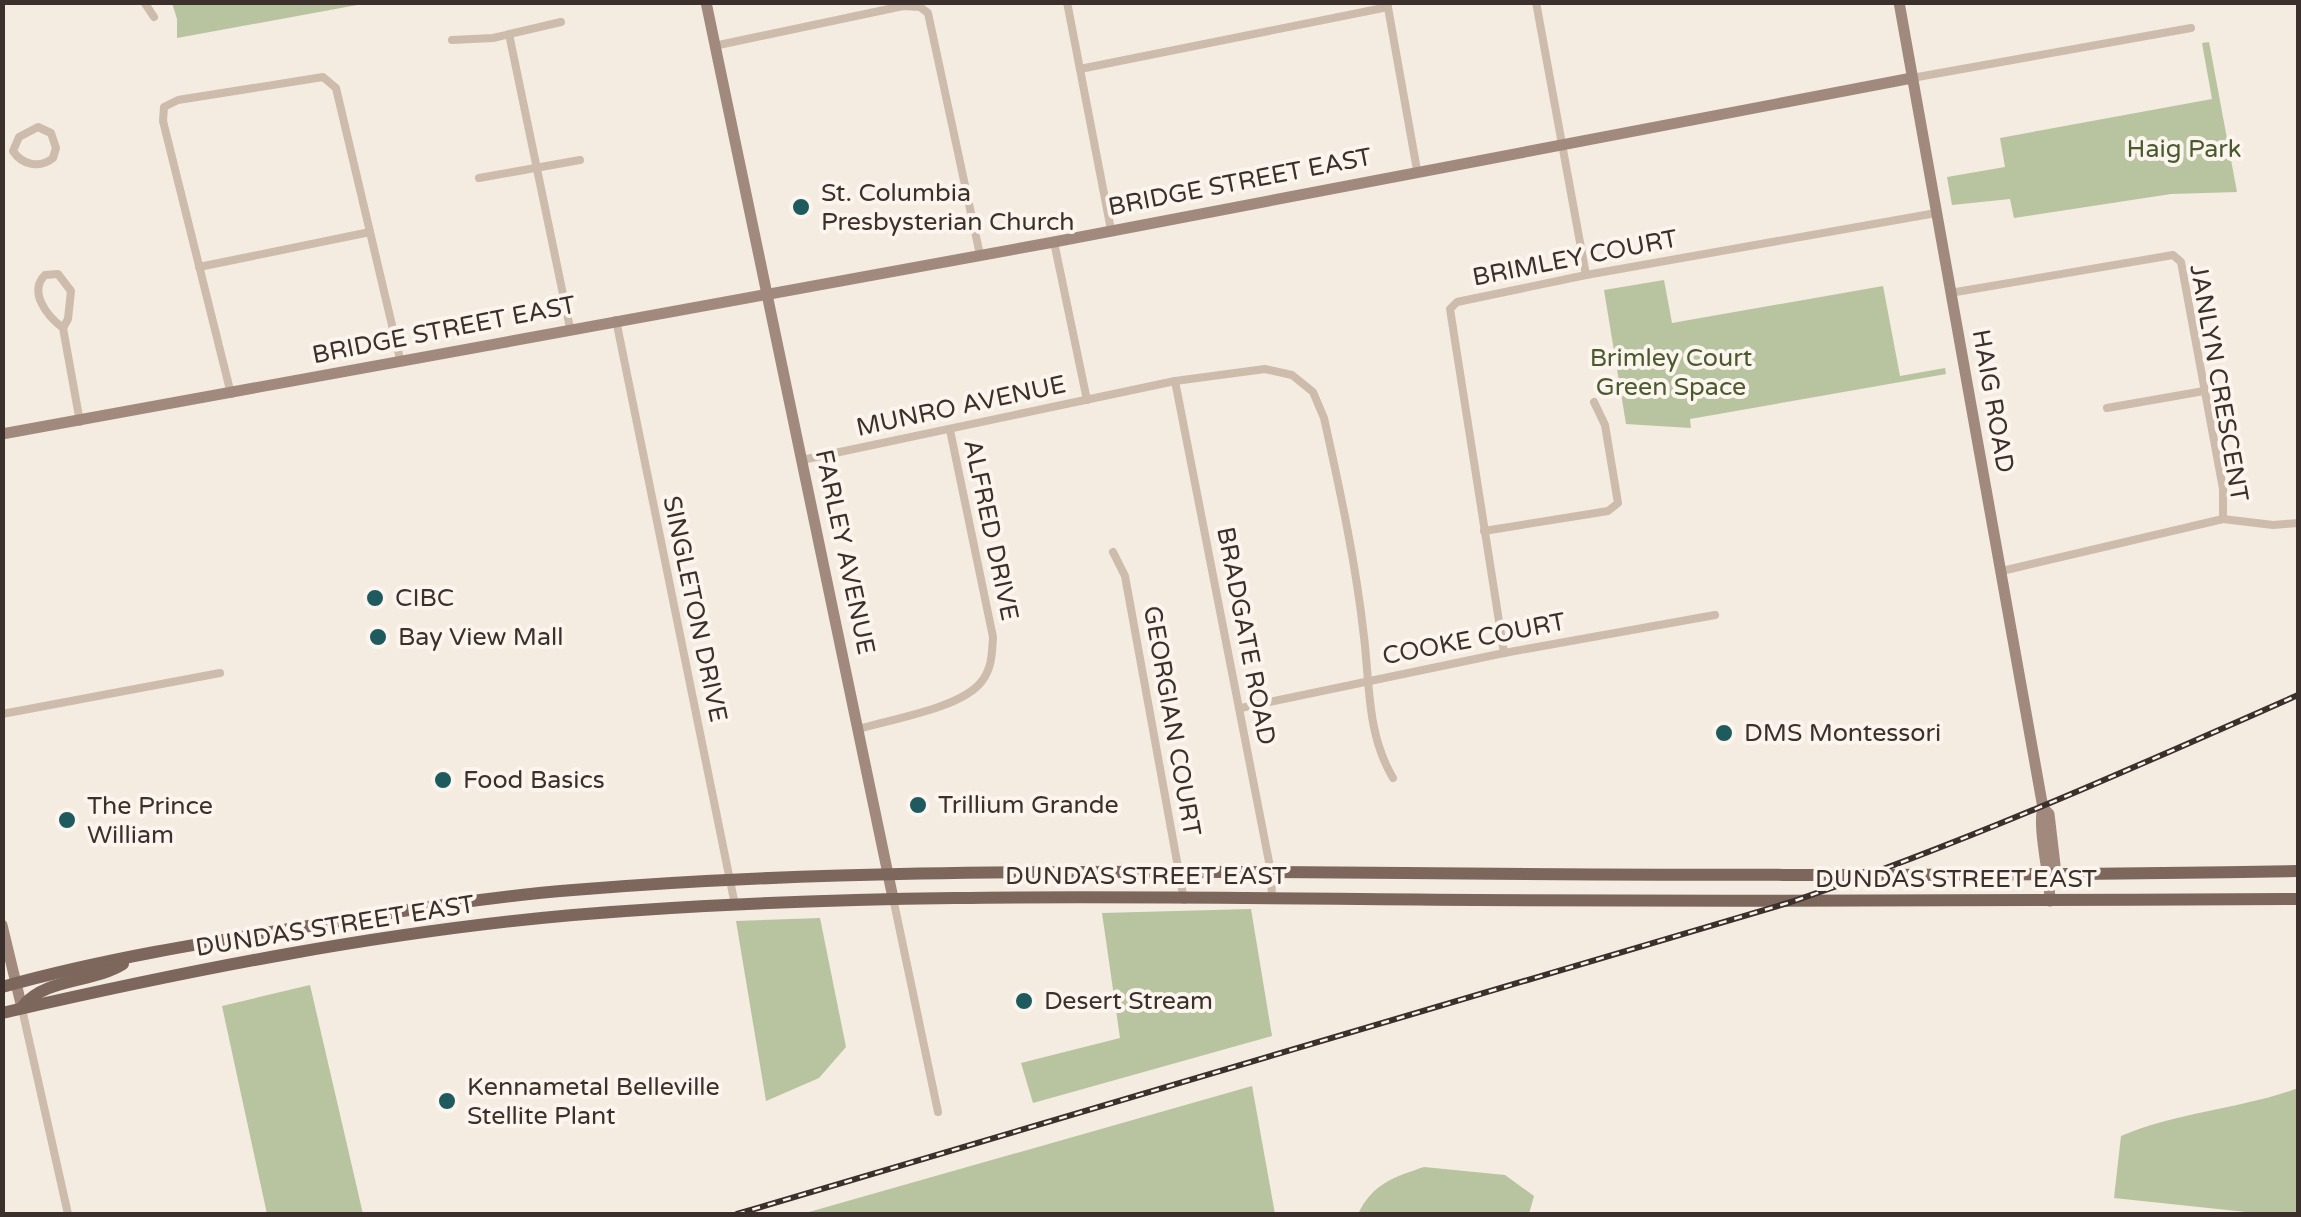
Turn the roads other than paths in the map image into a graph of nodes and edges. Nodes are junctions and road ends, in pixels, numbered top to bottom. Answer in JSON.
{"nodes":[{"id":1,"x":144,"y":2,"type":"edge"},
{"id":2,"x":706,"y":2,"type":"edge"},
{"id":3,"x":1067,"y":2,"type":"edge"},
{"id":4,"x":1536,"y":2,"type":"edge"},
{"id":5,"x":1899,"y":2,"type":"edge"},
{"id":6,"x":1388,"y":5,"type":"edge"},
{"id":7,"x":154,"y":17,"type":"dead end"},
{"id":8,"x":561,"y":22,"type":"dead end"},
{"id":9,"x":2192,"y":28,"type":"dead end"},
{"id":10,"x":509,"y":34,"type":"junction"},
{"id":11,"x":452,"y":40,"type":"dead end"},
{"id":12,"x":714,"y":46,"type":"junction"},
{"id":13,"x":1080,"y":70,"type":"junction"},
{"id":14,"x":1912,"y":78,"type":"junction"},
{"id":15,"x":1561,"y":143,"type":"junction"},
{"id":16,"x":13,"y":151,"type":"junction"},
{"id":17,"x":2,"y":154,"type":"edge"},
{"id":18,"x":580,"y":160,"type":"dead end"},
{"id":19,"x":535,"y":166,"type":"junction"},
{"id":20,"x":1418,"y":170,"type":"junction"},
{"id":21,"x":478,"y":178,"type":"dead end"},
{"id":22,"x":1936,"y":213,"type":"junction"},
{"id":23,"x":1111,"y":230,"type":"junction"},
{"id":24,"x":370,"y":232,"type":"junction"},
{"id":25,"x":1054,"y":242,"type":"junction"},
{"id":26,"x":980,"y":256,"type":"junction"},
{"id":27,"x":200,"y":267,"type":"junction"},
{"id":28,"x":1586,"y":275,"type":"junction"},
{"id":29,"x":1950,"y":293,"type":"junction"},
{"id":30,"x":765,"y":294,"type":"junction"},
{"id":31,"x":616,"y":320,"type":"junction"},
{"id":32,"x":63,"y":328,"type":"junction"},
{"id":33,"x":570,"y":328,"type":"junction"},
{"id":34,"x":400,"y":360,"type":"junction"},
{"id":35,"x":1175,"y":381,"type":"junction"},
{"id":36,"x":2204,"y":391,"type":"junction"},
{"id":37,"x":231,"y":394,"type":"junction"},
{"id":38,"x":1087,"y":400,"type":"junction"},
{"id":39,"x":1594,"y":402,"type":"dead end"},
{"id":40,"x":2108,"y":408,"type":"dead end"},
{"id":41,"x":80,"y":422,"type":"junction"},
{"id":42,"x":950,"y":430,"type":"junction"},
{"id":43,"x":2,"y":434,"type":"edge"},
{"id":44,"x":802,"y":460,"type":"junction"},
{"id":45,"x":2224,"y":519,"type":"junction"},
{"id":46,"x":2298,"y":523,"type":"edge"},
{"id":47,"x":1484,"y":531,"type":"junction"},
{"id":48,"x":1113,"y":552,"type":"dead end"},
{"id":49,"x":2002,"y":571,"type":"junction"},
{"id":50,"x":1715,"y":615,"type":"dead end"},
{"id":51,"x":1504,"y":652,"type":"junction"},
{"id":52,"x":220,"y":673,"type":"dead end"},
{"id":53,"x":1367,"y":680,"type":"junction"},
{"id":54,"x":1241,"y":708,"type":"junction"},
{"id":55,"x":2,"y":714,"type":"edge"},
{"id":56,"x":860,"y":728,"type":"junction"},
{"id":57,"x":1392,"y":778,"type":"dead end"},
{"id":58,"x":1179,"y":871,"type":"junction"},
{"id":59,"x":2298,"y":871,"type":"edge"},
{"id":60,"x":1271,"y":872,"type":"junction"},
{"id":61,"x":1487,"y":872,"type":"junction"},
{"id":62,"x":1632,"y":872,"type":"junction"},
{"id":63,"x":2232,"y":872,"type":"junction"},
{"id":64,"x":962,"y":873,"type":"junction"},
{"id":65,"x":2050,"y":873,"type":"junction"},
{"id":66,"x":888,"y":874,"type":"junction"},
{"id":67,"x":730,"y":880,"type":"junction"},
{"id":68,"x":893,"y":898,"type":"junction"},
{"id":69,"x":962,"y":898,"type":"junction"},
{"id":70,"x":1272,"y":898,"type":"junction"},
{"id":71,"x":1184,"y":900,"type":"junction"},
{"id":72,"x":1490,"y":900,"type":"junction"},
{"id":73,"x":1633,"y":900,"type":"junction"},
{"id":74,"x":2232,"y":900,"type":"junction"},
{"id":75,"x":2298,"y":900,"type":"edge"},
{"id":76,"x":2050,"y":901,"type":"junction"},
{"id":77,"x":736,"y":905,"type":"junction"},
{"id":78,"x":2,"y":925,"type":"edge"},
{"id":79,"x":133,"y":958,"type":"junction"},
{"id":80,"x":9,"y":986,"type":"edge"},
{"id":81,"x":2,"y":998,"type":"edge"},
{"id":82,"x":22,"y":1008,"type":"junction"},
{"id":83,"x":2,"y":1013,"type":"edge"},
{"id":84,"x":938,"y":1112,"type":"dead end"},
{"id":85,"x":68,"y":1214,"type":"edge"}],
"edges":[{"from":1,"to":7,"type":"street"},
{"from":2,"to":12,"type":"street","name":"FARLEY AVENUE"},
{"from":3,"to":13,"type":"street"},
{"from":4,"to":15,"type":"street"},
{"from":5,"to":14,"type":"street","name":"HAIG ROAD"},
{"from":6,"to":13,"type":"street"},
{"from":6,"to":20,"type":"street"},
{"from":8,"to":10,"type":"street"},
{"from":9,"to":14,"type":"street","name":"BRIDGE STREET EAST"},
{"from":10,"to":11,"type":"street"},
{"from":10,"to":19,"type":"street"},
{"from":12,"to":26,"type":"street"},
{"from":12,"to":30,"type":"street","name":"FARLEY AVENUE"},
{"from":13,"to":23,"type":"street"},
{"from":14,"to":15,"type":"street","name":"BRIDGE STREET EAST"},
{"from":14,"to":22,"type":"street","name":"HAIG ROAD"},
{"from":15,"to":20,"type":"street","name":"BRIDGE STREET EAST"},
{"from":15,"to":28,"type":"street"},
{"from":16,"to":16,"type":"street"},
{"from":16,"to":17,"type":"street"},
{"from":18,"to":19,"type":"street"},
{"from":19,"to":21,"type":"street"},
{"from":19,"to":33,"type":"street"},
{"from":20,"to":23,"type":"street","name":"BRIDGE STREET EAST"},
{"from":22,"to":28,"type":"street","name":"BRIMLEY COURT"},
{"from":22,"to":29,"type":"street","name":"HAIG ROAD"},
{"from":23,"to":25,"type":"street","name":"BRIDGE STREET EAST"},
{"from":24,"to":27,"type":"street"},
{"from":24,"to":27,"type":"street"},
{"from":24,"to":34,"type":"street"},
{"from":25,"to":26,"type":"street","name":"BRIDGE STREET EAST"},
{"from":25,"to":38,"type":"street","name":"MUNRO AVENUE"},
{"from":26,"to":30,"type":"street","name":"BRIDGE STREET EAST"},
{"from":27,"to":37,"type":"street"},
{"from":28,"to":47,"type":"street","name":"BRIMLEY COURT"},
{"from":29,"to":36,"type":"street","name":"JANLYN CRESCENT"},
{"from":29,"to":49,"type":"street","name":"HAIG ROAD"},
{"from":30,"to":31,"type":"street","name":"BRIDGE STREET EAST"},
{"from":30,"to":44,"type":"street","name":"FARLEY AVENUE"},
{"from":31,"to":33,"type":"street","name":"BRIDGE STREET EAST"},
{"from":31,"to":67,"type":"street","name":"SINGLETON DRIVE"},
{"from":32,"to":32,"type":"street"},
{"from":32,"to":41,"type":"street"},
{"from":33,"to":34,"type":"street","name":"BRIDGE STREET EAST"},
{"from":34,"to":37,"type":"street","name":"BRIDGE STREET EAST"},
{"from":35,"to":38,"type":"street"},
{"from":35,"to":53,"type":"street"},
{"from":35,"to":54,"type":"street","name":"BRADGATE ROAD"},
{"from":36,"to":40,"type":"street"},
{"from":36,"to":45,"type":"street","name":"JANLYN CRESCENT"},
{"from":37,"to":41,"type":"street","name":"BRIDGE STREET EAST"},
{"from":38,"to":42,"type":"street","name":"MUNRO AVENUE"},
{"from":39,"to":47,"type":"street"},
{"from":41,"to":43,"type":"street","name":"BRIDGE STREET EAST"},
{"from":42,"to":44,"type":"street","name":"MUNRO AVENUE"},
{"from":42,"to":56,"type":"street","name":"ALFRED DRIVE"},
{"from":44,"to":56,"type":"street","name":"FARLEY AVENUE"},
{"from":45,"to":46,"type":"street"},
{"from":45,"to":49,"type":"street","name":"JANLYN CRESCENT"},
{"from":47,"to":51,"type":"street","name":"BRIMLEY COURT"},
{"from":48,"to":58,"type":"street","name":"GEORGIAN COURT"},
{"from":49,"to":65,"type":"street","name":"HAIG ROAD"},
{"from":50,"to":51,"type":"street","name":"COOKE COURT"},
{"from":51,"to":53,"type":"street","name":"COOKE COURT"},
{"from":52,"to":55,"type":"street"},
{"from":53,"to":54,"type":"street","name":"COOKE COURT"},
{"from":53,"to":57,"type":"street"},
{"from":54,"to":60,"type":"street","name":"BRADGATE ROAD"},
{"from":56,"to":66,"type":"street","name":"FARLEY AVENUE"},
{"from":58,"to":60,"type":"main road","name":"DUNDAS STREET EAST"},
{"from":58,"to":64,"type":"main road","name":"DUNDAS STREET EAST"},
{"from":58,"to":71,"type":"street","name":"GEORGIAN COURT"},
{"from":59,"to":63,"type":"main road","name":"DUNDAS STREET EAST"},
{"from":60,"to":61,"type":"main road","name":"DUNDAS STREET EAST"},
{"from":60,"to":70,"type":"street","name":"BRADGATE ROAD"},
{"from":61,"to":62,"type":"main road","name":"DUNDAS STREET EAST"},
{"from":61,"to":72,"type":"main road"},
{"from":62,"to":65,"type":"main road","name":"DUNDAS STREET EAST"},
{"from":62,"to":73,"type":"main road"},
{"from":63,"to":65,"type":"main road","name":"DUNDAS STREET EAST"},
{"from":63,"to":74,"type":"main road"},
{"from":64,"to":66,"type":"main road","name":"DUNDAS STREET EAST"},
{"from":64,"to":69,"type":"main road"},
{"from":65,"to":76,"type":"street","name":"HAIG ROAD"},
{"from":66,"to":67,"type":"main road","name":"DUNDAS STREET EAST"},
{"from":66,"to":68,"type":"street","name":"FARLEY AVENUE"},
{"from":67,"to":77,"type":"street","name":"SINGLETON DRIVE"},
{"from":67,"to":79,"type":"main road","name":"DUNDAS STREET EAST"},
{"from":68,"to":69,"type":"main road","name":"DUNDAS STREET EAST"},
{"from":68,"to":77,"type":"main road","name":"DUNDAS STREET EAST"},
{"from":68,"to":84,"type":"street","name":"FARLEY AVENUE"},
{"from":69,"to":71,"type":"main road","name":"DUNDAS STREET EAST"},
{"from":70,"to":71,"type":"main road","name":"DUNDAS STREET EAST"},
{"from":70,"to":72,"type":"main road","name":"DUNDAS STREET EAST"},
{"from":72,"to":73,"type":"main road","name":"DUNDAS STREET EAST"},
{"from":73,"to":76,"type":"main road","name":"DUNDAS STREET EAST"},
{"from":74,"to":75,"type":"main road","name":"DUNDAS STREET EAST"},
{"from":74,"to":76,"type":"main road","name":"DUNDAS STREET EAST"},
{"from":77,"to":82,"type":"main road","name":"DUNDAS STREET EAST"},
{"from":78,"to":80,"type":"street"},
{"from":79,"to":80,"type":"main road","name":"DUNDAS STREET EAST"},
{"from":79,"to":82,"type":"main road"},
{"from":80,"to":81,"type":"main road"},
{"from":80,"to":82,"type":"street"},
{"from":82,"to":83,"type":"main road","name":"DUNDAS STREET EAST"},
{"from":82,"to":85,"type":"street"}]}
